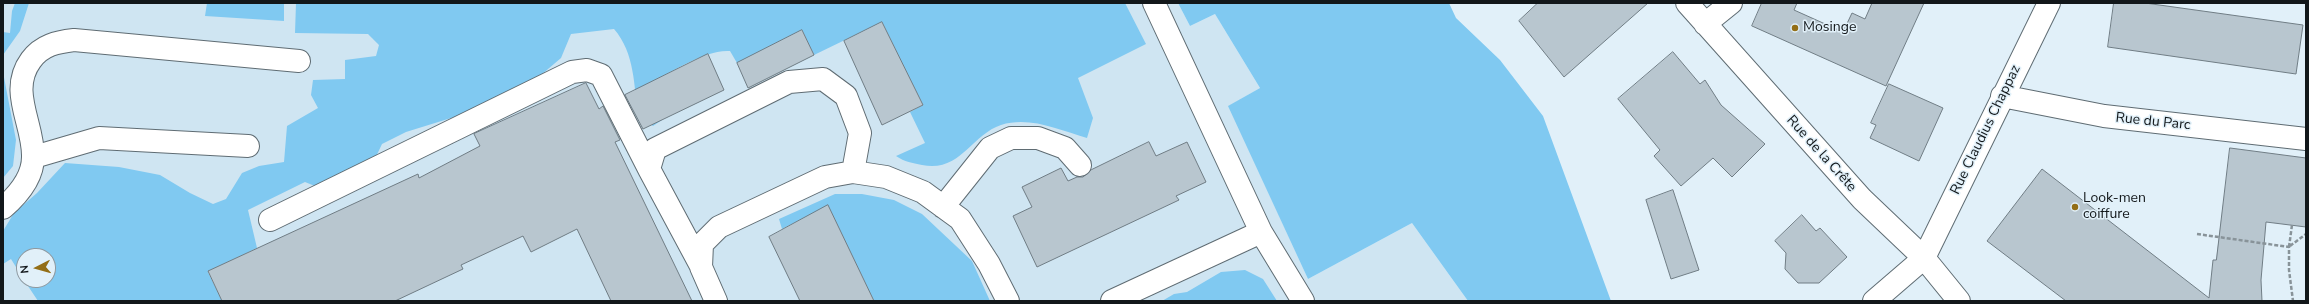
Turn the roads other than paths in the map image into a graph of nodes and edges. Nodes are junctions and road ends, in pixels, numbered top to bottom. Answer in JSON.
{"nodes":[{"id":1,"x":1154,"y":3,"type":"edge"},
{"id":2,"x":1687,"y":3,"type":"edge"},
{"id":3,"x":1731,"y":3,"type":"edge"},
{"id":4,"x":2049,"y":3,"type":"edge"},
{"id":5,"x":1705,"y":24,"type":"junction"},
{"id":6,"x":299,"y":61,"type":"dead end"},
{"id":7,"x":2002,"y":96,"type":"junction"},
{"id":8,"x":2306,"y":138,"type":"edge"},
{"id":9,"x":248,"y":146,"type":"dead end"},
{"id":10,"x":34,"y":157,"type":"junction"},
{"id":11,"x":1080,"y":165,"type":"dead end"},
{"id":12,"x":649,"y":169,"type":"junction"},
{"id":13,"x":853,"y":172,"type":"junction"},
{"id":14,"x":6,"y":206,"type":"edge"},
{"id":15,"x":943,"y":207,"type":"junction"},
{"id":16,"x":270,"y":220,"type":"dead end"},
{"id":17,"x":1261,"y":232,"type":"junction"},
{"id":18,"x":1924,"y":258,"type":"junction"},
{"id":19,"x":701,"y":267,"type":"junction"},
{"id":20,"x":716,"y":301,"type":"edge"},
{"id":21,"x":1008,"y":301,"type":"edge"},
{"id":22,"x":1112,"y":301,"type":"edge"},
{"id":23,"x":1303,"y":301,"type":"edge"},
{"id":24,"x":1874,"y":301,"type":"edge"},
{"id":25,"x":1960,"y":301,"type":"edge"}],
"edges":[{"from":1,"to":17,"type":"street"},
{"from":2,"to":5,"type":"street","name":"Rue de la Crête"},
{"from":3,"to":5,"type":"street"},
{"from":4,"to":7,"type":"street","name":"Rue Claudius Chappaz"},
{"from":5,"to":18,"type":"street","name":"Rue de la Crête"},
{"from":6,"to":10,"type":"street"},
{"from":7,"to":8,"type":"street","name":"Rue du Parc"},
{"from":7,"to":18,"type":"street","name":"Rue Claudius Chappaz"},
{"from":9,"to":10,"type":"street"},
{"from":10,"to":14,"type":"street"},
{"from":11,"to":15,"type":"street"},
{"from":12,"to":13,"type":"street"},
{"from":12,"to":16,"type":"street"},
{"from":12,"to":19,"type":"street"},
{"from":13,"to":15,"type":"street"},
{"from":13,"to":19,"type":"street"},
{"from":15,"to":21,"type":"street"},
{"from":17,"to":22,"type":"street"},
{"from":17,"to":23,"type":"street"},
{"from":18,"to":24,"type":"street"},
{"from":18,"to":25,"type":"street","name":"Rue de la Crête"},
{"from":19,"to":20,"type":"street"}]}
